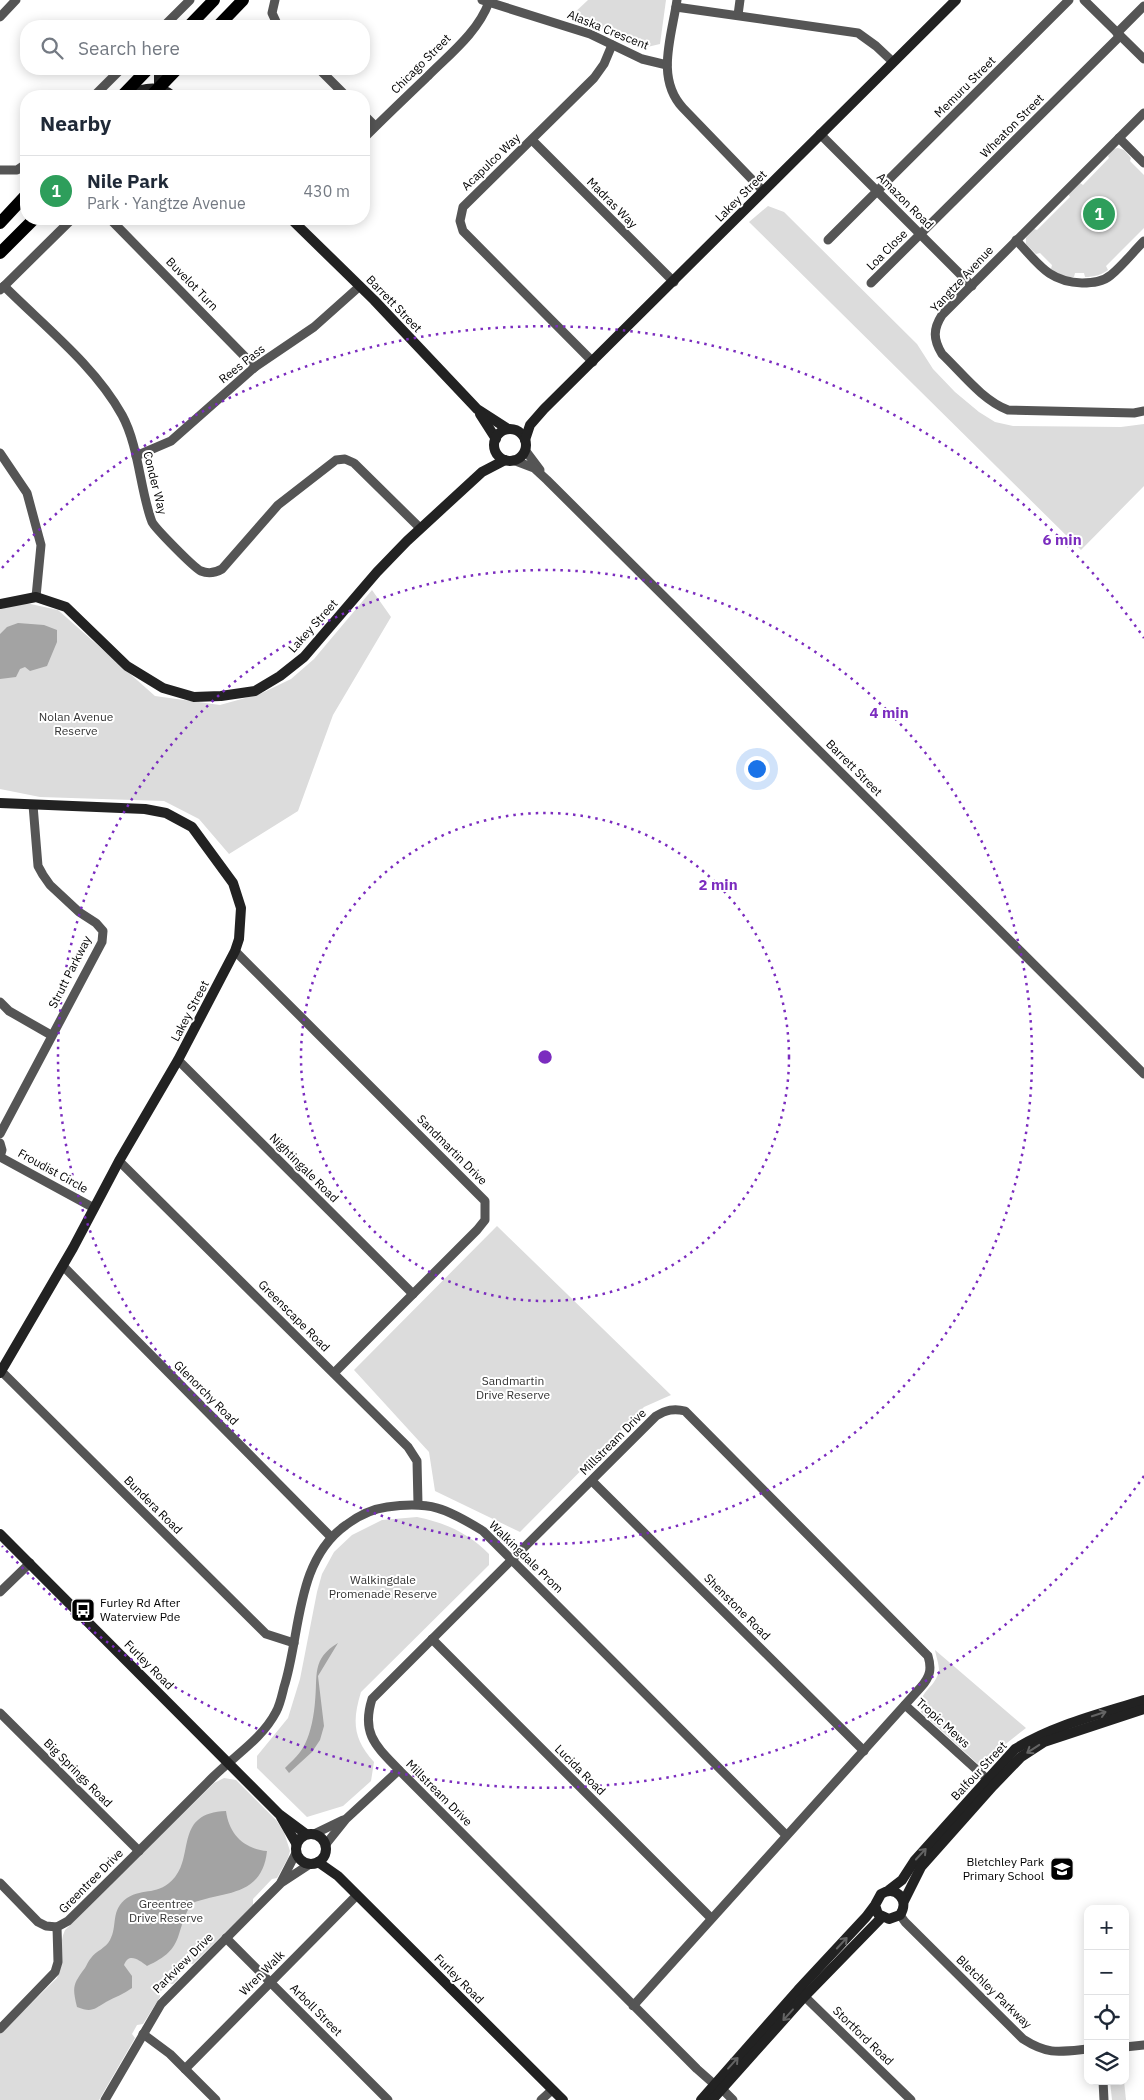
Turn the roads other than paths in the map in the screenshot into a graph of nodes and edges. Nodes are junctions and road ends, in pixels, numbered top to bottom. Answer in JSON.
{"nodes":[{"id":1,"x":16,"y":0,"type":"edge"},
{"id":2,"x":190,"y":0,"type":"edge"},
{"id":3,"x":214,"y":0,"type":"edge"},
{"id":4,"x":243,"y":0,"type":"edge"},
{"id":5,"x":275,"y":0,"type":"edge"},
{"id":6,"x":740,"y":0,"type":"edge"},
{"id":7,"x":956,"y":0,"type":"edge"},
{"id":8,"x":1070,"y":0,"type":"edge"},
{"id":9,"x":1084,"y":0,"type":"edge"},
{"id":10,"x":485,"y":1,"type":"edge"},
{"id":11,"x":676,"y":3,"type":"edge"},
{"id":12,"x":1144,"y":6,"type":"edge"},
{"id":13,"x":738,"y":15,"type":"junction"},
{"id":14,"x":0,"y":17,"type":"edge"},
{"id":15,"x":170,"y":20,"type":"edge"},
{"id":16,"x":195,"y":20,"type":"edge"},
{"id":17,"x":224,"y":20,"type":"edge"},
{"id":18,"x":275,"y":20,"type":"edge"},
{"id":19,"x":1119,"y":34,"type":"junction"},
{"id":20,"x":612,"y":45,"type":"junction"},
{"id":21,"x":1144,"y":59,"type":"edge"},
{"id":22,"x":893,"y":62,"type":"junction"},
{"id":23,"x":667,"y":64,"type":"junction"},
{"id":24,"x":115,"y":75,"type":"edge"},
{"id":25,"x":142,"y":75,"type":"edge"},
{"id":26,"x":159,"y":75,"type":"edge"},
{"id":27,"x":172,"y":75,"type":"edge"},
{"id":28,"x":325,"y":75,"type":"edge"},
{"id":29,"x":100,"y":90,"type":"edge"},
{"id":30,"x":128,"y":90,"type":"edge"},
{"id":31,"x":157,"y":90,"type":"edge"},
{"id":32,"x":159,"y":90,"type":"edge"},
{"id":33,"x":340,"y":90,"type":"edge"},
{"id":34,"x":1144,"y":113,"type":"edge"},
{"id":35,"x":370,"y":121,"type":"edge"},
{"id":36,"x":375,"y":126,"type":"junction"},
{"id":37,"x":370,"y":131,"type":"edge"},
{"id":38,"x":820,"y":134,"type":"junction"},
{"id":39,"x":1119,"y":138,"type":"junction"},
{"id":40,"x":532,"y":140,"type":"junction"},
{"id":41,"x":1144,"y":163,"type":"edge"},
{"id":42,"x":20,"y":168,"type":"edge"},
{"id":43,"x":0,"y":170,"type":"edge"},
{"id":44,"x":763,"y":191,"type":"junction"},
{"id":45,"x":877,"y":191,"type":"junction"},
{"id":46,"x":20,"y":201,"type":"edge"},
{"id":47,"x":0,"y":223,"type":"edge"},
{"id":48,"x":28,"y":225,"type":"edge"},
{"id":49,"x":66,"y":225,"type":"edge"},
{"id":50,"x":116,"y":225,"type":"edge"},
{"id":51,"x":297,"y":225,"type":"edge"},
{"id":52,"x":920,"y":234,"type":"junction"},
{"id":53,"x":828,"y":240,"type":"dead end"},
{"id":54,"x":1016,"y":240,"type":"junction"},
{"id":55,"x":1144,"y":242,"type":"edge"},
{"id":56,"x":0,"y":253,"type":"edge"},
{"id":57,"x":674,"y":282,"type":"junction"},
{"id":58,"x":871,"y":283,"type":"dead end"},
{"id":59,"x":360,"y":286,"type":"junction"},
{"id":60,"x":972,"y":286,"type":"junction"},
{"id":61,"x":2,"y":288,"type":"edge"},
{"id":62,"x":593,"y":362,"type":"junction"},
{"id":63,"x":255,"y":367,"type":"junction"},
{"id":64,"x":544,"y":408,"type":"junction"},
{"id":65,"x":477,"y":409,"type":"junction"},
{"id":66,"x":1144,"y":411,"type":"edge"},
{"id":67,"x":510,"y":429,"type":"junction"},
{"id":68,"x":495,"y":443,"type":"junction"},
{"id":69,"x":525,"y":445,"type":"junction"},
{"id":70,"x":0,"y":453,"type":"edge"},
{"id":71,"x":136,"y":456,"type":"junction"},
{"id":72,"x":508,"y":460,"type":"junction"},
{"id":73,"x":482,"y":472,"type":"junction"},
{"id":74,"x":547,"y":480,"type":"junction"},
{"id":75,"x":420,"y":528,"type":"junction"},
{"id":76,"x":36,"y":597,"type":"junction"},
{"id":77,"x":0,"y":604,"type":"edge"},
{"id":78,"x":0,"y":803,"type":"edge"},
{"id":79,"x":33,"y":805,"type":"junction"},
{"id":80,"x":235,"y":951,"type":"junction"},
{"id":81,"x":0,"y":1002,"type":"edge"},
{"id":82,"x":51,"y":1035,"type":"junction"},
{"id":83,"x":178,"y":1060,"type":"junction"},
{"id":84,"x":1144,"y":1074,"type":"edge"},
{"id":85,"x":0,"y":1134,"type":"edge"},
{"id":86,"x":0,"y":1143,"type":"edge"},
{"id":87,"x":0,"y":1157,"type":"edge"},
{"id":88,"x":119,"y":1161,"type":"junction"},
{"id":89,"x":94,"y":1208,"type":"junction"},
{"id":90,"x":63,"y":1266,"type":"junction"},
{"id":91,"x":413,"y":1294,"type":"junction"},
{"id":92,"x":0,"y":1372,"type":"edge"},
{"id":93,"x":334,"y":1374,"type":"junction"},
{"id":94,"x":592,"y":1481,"type":"junction"},
{"id":95,"x":418,"y":1504,"type":"junction"},
{"id":96,"x":0,"y":1534,"type":"edge"},
{"id":97,"x":331,"y":1537,"type":"junction"},
{"id":98,"x":512,"y":1559,"type":"junction"},
{"id":99,"x":30,"y":1563,"type":"junction"},
{"id":100,"x":0,"y":1592,"type":"edge"},
{"id":101,"x":432,"y":1639,"type":"junction"},
{"id":102,"x":294,"y":1643,"type":"junction"},
{"id":103,"x":1144,"y":1700,"type":"edge"},
{"id":104,"x":905,"y":1706,"type":"junction"},
{"id":105,"x":1144,"y":1709,"type":"edge"},
{"id":106,"x":0,"y":1713,"type":"edge"},
{"id":107,"x":864,"y":1751,"type":"junction"},
{"id":108,"x":229,"y":1762,"type":"junction"},
{"id":109,"x":399,"y":1770,"type":"junction"},
{"id":110,"x":987,"y":1779,"type":"junction"},
{"id":111,"x":279,"y":1814,"type":"junction"},
{"id":112,"x":346,"y":1819,"type":"junction"},
{"id":113,"x":310,"y":1834,"type":"junction"},
{"id":114,"x":786,"y":1835,"type":"junction"},
{"id":115,"x":296,"y":1848,"type":"junction"},
{"id":116,"x":326,"y":1848,"type":"junction"},
{"id":117,"x":139,"y":1851,"type":"junction"},
{"id":118,"x":314,"y":1863,"type":"junction"},
{"id":119,"x":338,"y":1876,"type":"junction"},
{"id":120,"x":0,"y":1883,"type":"edge"},
{"id":121,"x":281,"y":1883,"type":"junction"},
{"id":122,"x":889,"y":1890,"type":"junction"},
{"id":123,"x":357,"y":1895,"type":"junction"},
{"id":124,"x":904,"y":1901,"type":"junction"},
{"id":125,"x":875,"y":1906,"type":"junction"},
{"id":126,"x":900,"y":1915,"type":"junction"},
{"id":127,"x":882,"y":1917,"type":"junction"},
{"id":128,"x":711,"y":1918,"type":"junction"},
{"id":129,"x":57,"y":1926,"type":"junction"},
{"id":130,"x":226,"y":1938,"type":"junction"},
{"id":131,"x":271,"y":1983,"type":"junction"},
{"id":132,"x":801,"y":1993,"type":"junction"},
{"id":133,"x":633,"y":2006,"type":"junction"},
{"id":134,"x":0,"y":2028,"type":"edge"},
{"id":135,"x":143,"y":2034,"type":"junction"},
{"id":136,"x":1144,"y":2046,"type":"edge"},
{"id":137,"x":1129,"y":2047,"type":"edge"},
{"id":138,"x":1084,"y":2049,"type":"edge"},
{"id":139,"x":185,"y":2069,"type":"junction"},
{"id":140,"x":1103,"y":2085,"type":"edge"},
{"id":141,"x":718,"y":2086,"type":"junction"},
{"id":142,"x":552,"y":2090,"type":"junction"},
{"id":143,"x":105,"y":2100,"type":"edge"},
{"id":144,"x":216,"y":2100,"type":"edge"},
{"id":145,"x":388,"y":2100,"type":"edge"},
{"id":146,"x":541,"y":2100,"type":"edge"},
{"id":147,"x":563,"y":2100,"type":"edge"},
{"id":148,"x":701,"y":2100,"type":"edge"},
{"id":149,"x":712,"y":2100,"type":"edge"},
{"id":150,"x":733,"y":2100,"type":"edge"},
{"id":151,"x":911,"y":2100,"type":"edge"},
{"id":152,"x":1104,"y":2100,"type":"edge"}],
"edges":[{"from":1,"to":14,"type":"street"},
{"from":2,"to":15,"type":"street"},
{"from":3,"to":16,"type":"main road"},
{"from":4,"to":17,"type":"main road"},
{"from":5,"to":18,"type":"street"},
{"from":6,"to":13,"type":"street"},
{"from":7,"to":22,"type":"street","name":"Lakey Street"},
{"from":8,"to":45,"type":"street","name":"Memuru Street"},
{"from":9,"to":19,"type":"street"},
{"from":10,"to":20,"type":"street","name":"Alaska Crescent"},
{"from":10,"to":36,"type":"street","name":"Chicago Street"},
{"from":11,"to":13,"type":"street"},
{"from":11,"to":23,"type":"street"},
{"from":12,"to":19,"type":"street","name":"Wheaton Street"},
{"from":13,"to":22,"type":"street"},
{"from":19,"to":21,"type":"street"},
{"from":19,"to":52,"type":"street","name":"Wheaton Street"},
{"from":20,"to":23,"type":"street","name":"Alaska Crescent"},
{"from":20,"to":40,"type":"street","name":"Acapulco Way"},
{"from":22,"to":38,"type":"street","name":"Lakey Street"},
{"from":23,"to":44,"type":"street"},
{"from":24,"to":29,"type":"street"},
{"from":25,"to":30,"type":"main road"},
{"from":26,"to":31,"type":"street"},
{"from":27,"to":32,"type":"main road"},
{"from":28,"to":33,"type":"street"},
{"from":34,"to":39,"type":"street","name":"Yangtze Avenue"},
{"from":35,"to":36,"type":"street"},
{"from":36,"to":37,"type":"street","name":"Chicago Street"},
{"from":38,"to":44,"type":"street","name":"Lakey Street"},
{"from":38,"to":45,"type":"street","name":"Amazon Road"},
{"from":39,"to":41,"type":"street"},
{"from":39,"to":54,"type":"street","name":"Yangtze Avenue"},
{"from":40,"to":57,"type":"street","name":"Madras Way"},
{"from":40,"to":62,"type":"street","name":"Acapulco Way"},
{"from":42,"to":43,"type":"street"},
{"from":44,"to":57,"type":"street","name":"Lakey Street"},
{"from":45,"to":52,"type":"street","name":"Amazon Road"},
{"from":45,"to":53,"type":"street","name":"Memuru Street"},
{"from":46,"to":47,"type":"main road"},
{"from":48,"to":56,"type":"main road"},
{"from":49,"to":61,"type":"street"},
{"from":50,"to":63,"type":"street","name":"Buvelot Turn"},
{"from":51,"to":59,"type":"street","name":"Barrett Street"},
{"from":52,"to":58,"type":"street","name":"Loa Close"},
{"from":52,"to":60,"type":"street","name":"Amazon Road"},
{"from":54,"to":55,"type":"street"},
{"from":54,"to":60,"type":"street","name":"Yangtze Avenue"},
{"from":57,"to":62,"type":"street","name":"Lakey Street"},
{"from":59,"to":63,"type":"street","name":"Rees Pass"},
{"from":59,"to":65,"type":"street","name":"Barrett Street"},
{"from":60,"to":66,"type":"street","name":"Yangtze Avenue"},
{"from":61,"to":71,"type":"street","name":"Conder Way"},
{"from":62,"to":64,"type":"street","name":"Lakey Street"},
{"from":63,"to":71,"type":"street","name":"Rees Pass"},
{"from":64,"to":67,"type":"street","name":"Lakey Street"},
{"from":64,"to":69,"type":"street","name":"Lakey Street"},
{"from":65,"to":67,"type":"street","name":"Barrett Street"},
{"from":65,"to":68,"type":"street","name":"Barrett Street"},
{"from":67,"to":68,"type":"street","name":"Lakey Street"},
{"from":67,"to":69,"type":"street"},
{"from":68,"to":72,"type":"street"},
{"from":68,"to":73,"type":"street","name":"Lakey Street"},
{"from":69,"to":72,"type":"street","name":"Lakey Street"},
{"from":69,"to":74,"type":"street","name":"Barrett Street"},
{"from":70,"to":76,"type":"street"},
{"from":71,"to":75,"type":"street","name":"Conder Way"},
{"from":72,"to":73,"type":"street","name":"Lakey Street"},
{"from":72,"to":74,"type":"street","name":"Barrett Street"},
{"from":73,"to":75,"type":"street","name":"Lakey Street"},
{"from":74,"to":84,"type":"street","name":"Barrett Street"},
{"from":75,"to":76,"type":"street","name":"Lakey Street"},
{"from":76,"to":77,"type":"street","name":"Lakey Street"},
{"from":78,"to":79,"type":"street","name":"Lakey Street"},
{"from":79,"to":80,"type":"street","name":"Lakey Street"},
{"from":79,"to":82,"type":"street","name":"Strutt Parkway"},
{"from":80,"to":83,"type":"street","name":"Lakey Street"},
{"from":80,"to":91,"type":"street","name":"Sandmartin Drive"},
{"from":81,"to":82,"type":"street"},
{"from":82,"to":85,"type":"street","name":"Strutt Parkway"},
{"from":83,"to":88,"type":"street","name":"Lakey Street"},
{"from":83,"to":91,"type":"street","name":"Nightingale Road"},
{"from":86,"to":87,"type":"street"},
{"from":87,"to":89,"type":"street","name":"Froudist Circle"},
{"from":88,"to":89,"type":"street","name":"Lakey Street"},
{"from":88,"to":93,"type":"street","name":"Greenscape Road"},
{"from":89,"to":90,"type":"street","name":"Lakey Street"},
{"from":90,"to":92,"type":"street","name":"Lakey Street"},
{"from":90,"to":97,"type":"street","name":"Glenorchy Road"},
{"from":91,"to":93,"type":"street","name":"Sandmartin Drive"},
{"from":92,"to":102,"type":"street","name":"Bundera Road"},
{"from":93,"to":95,"type":"street","name":"Greenscape Road"},
{"from":94,"to":98,"type":"street","name":"Millstream Drive"},
{"from":94,"to":104,"type":"street","name":"Millstream Drive"},
{"from":94,"to":107,"type":"street","name":"Shenstone Road"},
{"from":95,"to":97,"type":"street","name":"Walkingdale Prom"},
{"from":95,"to":98,"type":"street","name":"Walkingdale Prom"},
{"from":96,"to":99,"type":"street","name":"Furley Road"},
{"from":97,"to":102,"type":"street","name":"Walkingdale Prom"},
{"from":98,"to":101,"type":"street","name":"Millstream Drive"},
{"from":98,"to":114,"type":"street","name":"Walkingdale Prom"},
{"from":99,"to":100,"type":"street"},
{"from":99,"to":108,"type":"street","name":"Furley Road"},
{"from":101,"to":109,"type":"street","name":"Millstream Drive"},
{"from":101,"to":128,"type":"street","name":"Lucida Road"},
{"from":102,"to":108,"type":"street","name":"Walkingdale Prom"},
{"from":110,"to":103,"type":"street","name":"Balfour Street","one_way":true},
{"from":104,"to":107,"type":"street","name":"Millstream Drive"},
{"from":104,"to":110,"type":"street","name":"Tropic Mews"},
{"from":105,"to":124,"type":"street","name":"Balfour Street","one_way":true},
{"from":106,"to":117,"type":"street","name":"Big Springs Road"},
{"from":107,"to":114,"type":"street","name":"Millstream Drive"},
{"from":108,"to":111,"type":"street","name":"Furley Road"},
{"from":108,"to":117,"type":"street","name":"Greentree Drive"},
{"from":109,"to":112,"type":"street"},
{"from":109,"to":133,"type":"street","name":"Millstream Drive"},
{"from":122,"to":110,"type":"street","name":"Balfour Street","one_way":true},
{"from":111,"to":113,"type":"street","name":"Furley Road"},
{"from":111,"to":115,"type":"street","name":"Furley Road"},
{"from":112,"to":113,"type":"street"},
{"from":112,"to":116,"type":"street"},
{"from":113,"to":115,"type":"street"},
{"from":113,"to":116,"type":"street","name":"Furley Road"},
{"from":114,"to":128,"type":"street","name":"Millstream Drive"},
{"from":115,"to":118,"type":"street","name":"Furley Road"},
{"from":115,"to":121,"type":"street","name":"Parkview Drive"},
{"from":116,"to":118,"type":"street"},
{"from":116,"to":119,"type":"street","name":"Furley Road"},
{"from":117,"to":129,"type":"street","name":"Greentree Drive"},
{"from":118,"to":119,"type":"street","name":"Furley Road"},
{"from":118,"to":121,"type":"street","name":"Parkview Drive"},
{"from":119,"to":123,"type":"street","name":"Furley Road"},
{"from":120,"to":129,"type":"street"},
{"from":121,"to":130,"type":"street","name":"Parkview Drive"},
{"from":122,"to":124,"type":"street"},
{"from":122,"to":125,"type":"street","name":"Balfour Street"},
{"from":123,"to":131,"type":"street","name":"Wren Walk"},
{"from":123,"to":142,"type":"street","name":"Furley Road"},
{"from":124,"to":126,"type":"street","name":"Balfour Street"},
{"from":125,"to":127,"type":"street"},
{"from":132,"to":125,"type":"street","name":"Balfour Street","one_way":true},
{"from":126,"to":127,"type":"street"},
{"from":126,"to":138,"type":"street","name":"Bletchley Parkway"},
{"from":127,"to":132,"type":"street","name":"Balfour Street"},
{"from":128,"to":133,"type":"street","name":"Millstream Drive"},
{"from":129,"to":134,"type":"street","name":"Greentree Drive"},
{"from":130,"to":131,"type":"street","name":"Arboll Street"},
{"from":130,"to":135,"type":"street","name":"Parkview Drive"},
{"from":131,"to":139,"type":"street","name":"Wren Walk"},
{"from":131,"to":145,"type":"street","name":"Arboll Street"},
{"from":132,"to":141,"type":"street","name":"Balfour Street"},
{"from":132,"to":151,"type":"street","name":"Stortford Road"},
{"from":133,"to":141,"type":"street","name":"Millstream Drive"},
{"from":135,"to":139,"type":"street"},
{"from":135,"to":143,"type":"street","name":"Parkview Drive"},
{"from":136,"to":137,"type":"street"},
{"from":139,"to":144,"type":"street"},
{"from":140,"to":152,"type":"street"},
{"from":141,"to":148,"type":"street","name":"Balfour Street"},
{"from":141,"to":149,"type":"street","name":"Balfour Street"},
{"from":141,"to":150,"type":"street","name":"Millstream Drive"},
{"from":142,"to":146,"type":"street"},
{"from":142,"to":147,"type":"street","name":"Furley Road"}]}
